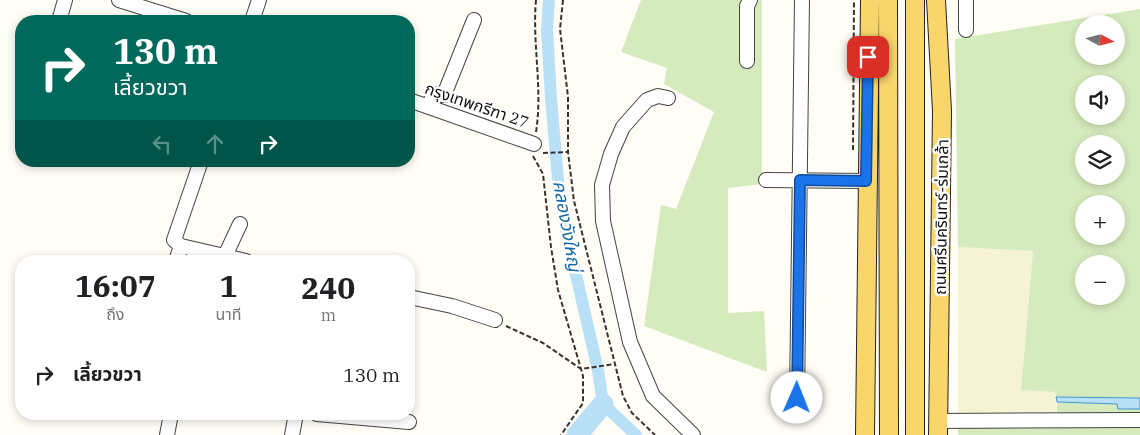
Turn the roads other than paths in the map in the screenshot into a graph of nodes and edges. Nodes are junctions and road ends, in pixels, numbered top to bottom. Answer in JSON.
{"nodes":[{"id":1,"x":65,"y":0,"type":"edge"},
{"id":2,"x":119,"y":0,"type":"edge"},
{"id":3,"x":259,"y":0,"type":"edge"},
{"id":4,"x":750,"y":0,"type":"edge"},
{"id":5,"x":802,"y":0,"type":"edge"},
{"id":6,"x":870,"y":0,"type":"edge"},
{"id":7,"x":888,"y":0,"type":"edge"},
{"id":8,"x":915,"y":0,"type":"edge"},
{"id":9,"x":936,"y":0,"type":"edge"},
{"id":10,"x":966,"y":0,"type":"edge"},
{"id":11,"x":61,"y":15,"type":"edge"},
{"id":12,"x":167,"y":15,"type":"edge"},
{"id":13,"x":254,"y":15,"type":"edge"},
{"id":14,"x":474,"y":20,"type":"dead end"},
{"id":15,"x":966,"y":30,"type":"dead end"},
{"id":16,"x":747,"y":61,"type":"dead end"},
{"id":17,"x":668,"y":98,"type":"dead end"},
{"id":18,"x":415,"y":102,"type":"edge"},
{"id":19,"x":429,"y":107,"type":"junction"},
{"id":20,"x":533,"y":149,"type":"road end"},
{"id":21,"x":200,"y":167,"type":"edge"},
{"id":22,"x":766,"y":180,"type":"dead end"},
{"id":23,"x":800,"y":180,"type":"junction"},
{"id":24,"x":866,"y":181,"type":"junction"},
{"id":25,"x":240,"y":224,"type":"dead end"},
{"id":26,"x":181,"y":246,"type":"junction"},
{"id":27,"x":178,"y":255,"type":"edge"},
{"id":28,"x":221,"y":255,"type":"edge"},
{"id":29,"x":225,"y":255,"type":"edge"},
{"id":30,"x":415,"y":298,"type":"edge"},
{"id":31,"x":495,"y":320,"type":"road end"},
{"id":32,"x":797,"y":398,"type":"dead end"},
{"id":33,"x":170,"y":420,"type":"edge"},
{"id":34,"x":295,"y":420,"type":"edge"},
{"id":35,"x":386,"y":420,"type":"edge"},
{"id":36,"x":1140,"y":420,"type":"edge"},
{"id":37,"x":409,"y":422,"type":"dead end"},
{"id":38,"x":938,"y":428,"type":"edge"},
{"id":39,"x":167,"y":435,"type":"edge"},
{"id":40,"x":292,"y":435,"type":"edge"},
{"id":41,"x":693,"y":435,"type":"edge"},
{"id":42,"x":865,"y":435,"type":"edge"},
{"id":43,"x":889,"y":435,"type":"edge"},
{"id":44,"x":915,"y":435,"type":"edge"}],
"edges":[{"from":1,"to":11,"type":"street"},
{"from":2,"to":12,"type":"street"},
{"from":3,"to":13,"type":"street"},
{"from":4,"to":16,"type":"street"},
{"from":5,"to":23,"type":"street"},
{"from":6,"to":24,"type":"main road"},
{"from":7,"to":43,"type":"main road"},
{"from":8,"to":44,"type":"main road","name":"ถนนศรีนครินทร์-ร่มเกล้า"},
{"from":9,"to":38,"type":"main road","name":"ถนนศรีนครินทร์-ร่มเกล้า"},
{"from":10,"to":15,"type":"street"},
{"from":14,"to":19,"type":"street"},
{"from":17,"to":41,"type":"street"},
{"from":18,"to":19,"type":"street","name":"กรุงเทพกรีฑา 27"},
{"from":19,"to":20,"type":"street","name":"กรุงเทพกรีฑา 27"},
{"from":21,"to":26,"type":"street"},
{"from":22,"to":23,"type":"street"},
{"from":23,"to":24,"type":"street"},
{"from":23,"to":32,"type":"street"},
{"from":24,"to":42,"type":"main road"},
{"from":25,"to":29,"type":"street"},
{"from":26,"to":27,"type":"street"},
{"from":26,"to":28,"type":"street"},
{"from":30,"to":31,"type":"street"},
{"from":33,"to":39,"type":"street"},
{"from":34,"to":40,"type":"street"},
{"from":35,"to":37,"type":"street"},
{"from":36,"to":38,"type":"street"}]}
